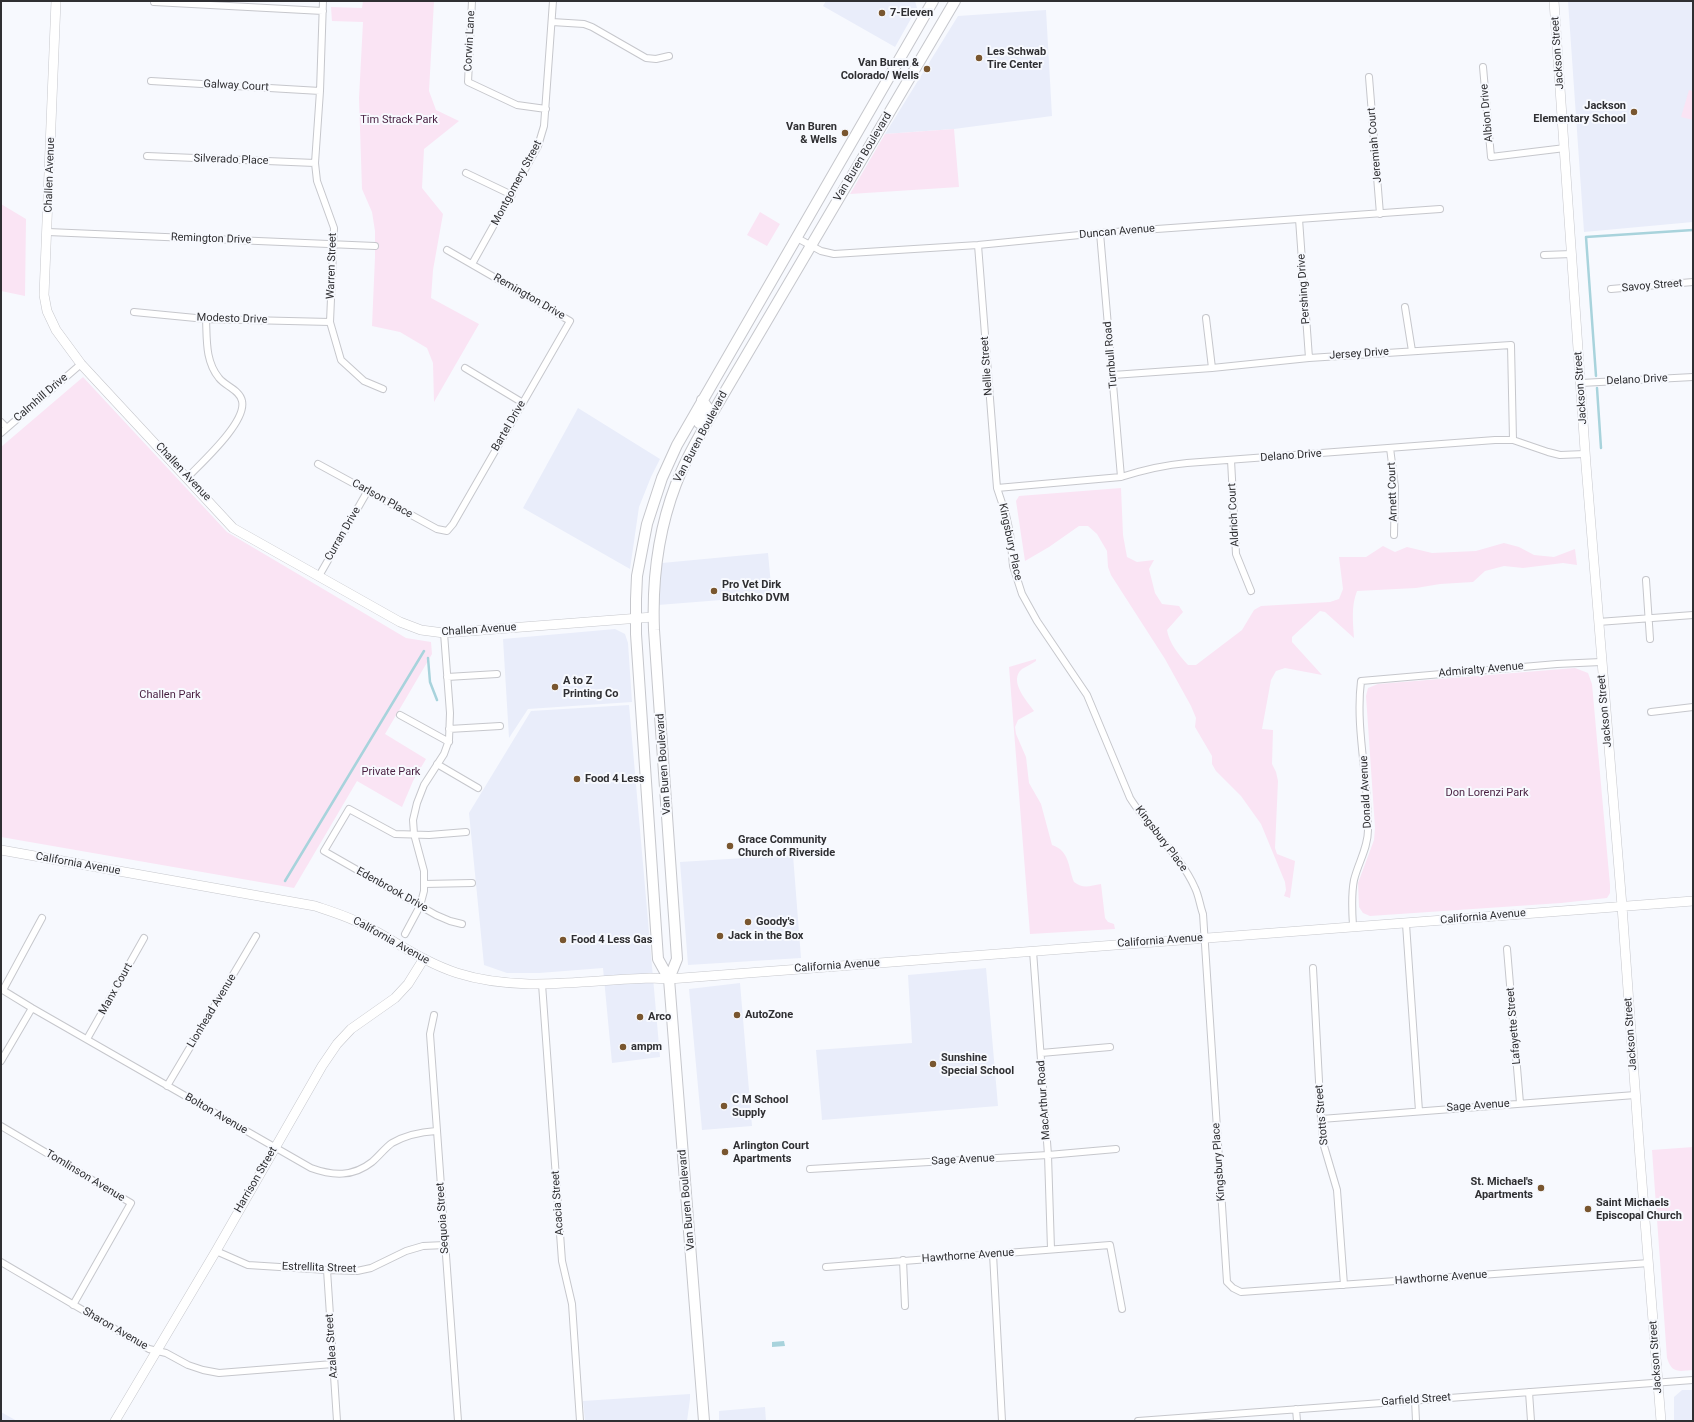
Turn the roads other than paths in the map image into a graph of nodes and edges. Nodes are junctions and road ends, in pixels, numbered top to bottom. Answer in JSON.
{"nodes":[{"id":1,"x":56,"y":1,"type":"edge"},
{"id":2,"x":323,"y":1,"type":"edge"},
{"id":3,"x":472,"y":1,"type":"edge"},
{"id":4,"x":553,"y":1,"type":"edge"},
{"id":5,"x":933,"y":1,"type":"edge"},
{"id":6,"x":955,"y":1,"type":"edge"},
{"id":7,"x":1554,"y":1,"type":"edge"},
{"id":8,"x":154,"y":2,"type":"dead end"},
{"id":9,"x":323,"y":10,"type":"junction"},
{"id":10,"x":552,"y":22,"type":"junction"},
{"id":11,"x":669,"y":56,"type":"dead end"},
{"id":12,"x":1483,"y":67,"type":"dead end"},
{"id":13,"x":1369,"y":76,"type":"dead end"},
{"id":14,"x":151,"y":81,"type":"dead end"},
{"id":15,"x":320,"y":91,"type":"junction"},
{"id":16,"x":546,"y":109,"type":"junction"},
{"id":17,"x":1565,"y":148,"type":"junction"},
{"id":18,"x":147,"y":156,"type":"dead end"},
{"id":19,"x":315,"y":163,"type":"junction"},
{"id":20,"x":466,"y":173,"type":"dead end"},
{"id":21,"x":512,"y":195,"type":"junction"},
{"id":22,"x":1440,"y":209,"type":"dead end"},
{"id":23,"x":1380,"y":214,"type":"junction"},
{"id":24,"x":1299,"y":219,"type":"junction"},
{"id":25,"x":48,"y":232,"type":"junction"},
{"id":26,"x":1100,"y":233,"type":"junction"},
{"id":27,"x":797,"y":238,"type":"junction"},
{"id":28,"x":334,"y":244,"type":"junction"},
{"id":29,"x":978,"y":245,"type":"junction"},
{"id":30,"x":375,"y":246,"type":"dead end"},
{"id":31,"x":811,"y":246,"type":"junction"},
{"id":32,"x":447,"y":250,"type":"dead end"},
{"id":33,"x":1572,"y":254,"type":"junction"},
{"id":34,"x":1544,"y":255,"type":"dead end"},
{"id":35,"x":472,"y":264,"type":"junction"},
{"id":36,"x":1693,"y":282,"type":"edge"},
{"id":37,"x":1611,"y":289,"type":"dead end"},
{"id":38,"x":1405,"y":307,"type":"dead end"},
{"id":39,"x":134,"y":312,"type":"dead end"},
{"id":40,"x":1206,"y":318,"type":"dead end"},
{"id":41,"x":206,"y":319,"type":"junction"},
{"id":42,"x":570,"y":321,"type":"joint"},
{"id":43,"x":330,"y":322,"type":"junction"},
{"id":44,"x":1412,"y":350,"type":"junction"},
{"id":45,"x":1309,"y":358,"type":"junction"},
{"id":46,"x":81,"y":364,"type":"junction"},
{"id":47,"x":465,"y":368,"type":"dead end"},
{"id":48,"x":1212,"y":368,"type":"junction"},
{"id":49,"x":1113,"y":375,"type":"junction"},
{"id":50,"x":1693,"y":377,"type":"edge"},
{"id":51,"x":1581,"y":383,"type":"junction"},
{"id":52,"x":383,"y":388,"type":"dead end"},
{"id":53,"x":702,"y":400,"type":"junction"},
{"id":54,"x":523,"y":403,"type":"junction"},
{"id":55,"x":1,"y":422,"type":"edge"},
{"id":56,"x":6,"y":428,"type":"junction"},
{"id":57,"x":1,"y":433,"type":"edge"},
{"id":58,"x":1513,"y":440,"type":"junction"},
{"id":59,"x":1390,"y":448,"type":"junction"},
{"id":60,"x":1585,"y":454,"type":"junction"},
{"id":61,"x":688,"y":458,"type":"junction"},
{"id":62,"x":1231,"y":460,"type":"junction"},
{"id":63,"x":318,"y":464,"type":"dead end"},
{"id":64,"x":188,"y":477,"type":"junction"},
{"id":65,"x":1121,"y":477,"type":"junction"},
{"id":66,"x":997,"y":488,"type":"junction"},
{"id":67,"x":367,"y":492,"type":"junction"},
{"id":68,"x":649,"y":516,"type":"junction"},
{"id":69,"x":447,"y":531,"type":"joint"},
{"id":70,"x":1394,"y":535,"type":"dead end"},
{"id":71,"x":654,"y":573,"type":"junction"},
{"id":72,"x":319,"y":576,"type":"junction"},
{"id":73,"x":1646,"y":580,"type":"dead end"},
{"id":74,"x":1251,"y":591,"type":"dead end"},
{"id":75,"x":1693,"y":615,"type":"edge"},
{"id":76,"x":653,"y":617,"type":"junction"},
{"id":77,"x":636,"y":618,"type":"junction"},
{"id":78,"x":1648,"y":618,"type":"junction"},
{"id":79,"x":1598,"y":622,"type":"junction"},
{"id":80,"x":444,"y":633,"type":"junction"},
{"id":81,"x":1650,"y":639,"type":"dead end"},
{"id":82,"x":1601,"y":662,"type":"junction"},
{"id":83,"x":497,"y":674,"type":"dead end"},
{"id":84,"x":447,"y":677,"type":"junction"},
{"id":85,"x":1361,"y":681,"type":"joint"},
{"id":86,"x":1693,"y":707,"type":"edge"},
{"id":87,"x":1651,"y":712,"type":"dead end"},
{"id":88,"x":400,"y":715,"type":"dead end"},
{"id":89,"x":500,"y":726,"type":"dead end"},
{"id":90,"x":450,"y":729,"type":"junction"},
{"id":91,"x":448,"y":742,"type":"junction"},
{"id":92,"x":437,"y":764,"type":"junction"},
{"id":93,"x":478,"y":788,"type":"dead end"},
{"id":94,"x":466,"y":832,"type":"dead end"},
{"id":95,"x":414,"y":834,"type":"junction"},
{"id":96,"x":1,"y":850,"type":"edge"},
{"id":97,"x":472,"y":883,"type":"dead end"},
{"id":98,"x":424,"y":884,"type":"junction"},
{"id":99,"x":1693,"y":901,"type":"edge"},
{"id":100,"x":420,"y":906,"type":"junction"},
{"id":101,"x":1622,"y":906,"type":"junction"},
{"id":102,"x":42,"y":918,"type":"dead end"},
{"id":103,"x":462,"y":924,"type":"dead end"},
{"id":104,"x":1406,"y":924,"type":"junction"},
{"id":105,"x":1353,"y":926,"type":"junction"},
{"id":106,"x":405,"y":934,"type":"dead end"},
{"id":107,"x":256,"y":936,"type":"dead end"},
{"id":108,"x":1204,"y":937,"type":"junction"},
{"id":109,"x":144,"y":938,"type":"dead end"},
{"id":110,"x":1507,"y":949,"type":"dead end"},
{"id":111,"x":1033,"y":951,"type":"junction"},
{"id":112,"x":423,"y":960,"type":"junction"},
{"id":113,"x":1313,"y":968,"type":"dead end"},
{"id":114,"x":669,"y":979,"type":"junction"},
{"id":115,"x":542,"y":984,"type":"junction"},
{"id":116,"x":2,"y":989,"type":"edge"},
{"id":117,"x":32,"y":1008,"type":"junction"},
{"id":118,"x":434,"y":1015,"type":"dead end"},
{"id":119,"x":87,"y":1039,"type":"junction"},
{"id":120,"x":1110,"y":1047,"type":"dead end"},
{"id":121,"x":1041,"y":1053,"type":"junction"},
{"id":122,"x":1,"y":1062,"type":"edge"},
{"id":123,"x":167,"y":1086,"type":"junction"},
{"id":124,"x":1635,"y":1095,"type":"junction"},
{"id":125,"x":1520,"y":1103,"type":"junction"},
{"id":126,"x":1419,"y":1111,"type":"junction"},
{"id":127,"x":1321,"y":1118,"type":"junction"},
{"id":128,"x":1,"y":1126,"type":"edge"},
{"id":129,"x":436,"y":1131,"type":"junction"},
{"id":130,"x":275,"y":1147,"type":"junction"},
{"id":131,"x":1116,"y":1149,"type":"dead end"},
{"id":132,"x":1048,"y":1155,"type":"junction"},
{"id":133,"x":810,"y":1169,"type":"dead end"},
{"id":134,"x":445,"y":1245,"type":"junction"},
{"id":135,"x":1051,"y":1249,"type":"junction"},
{"id":136,"x":216,"y":1251,"type":"junction"},
{"id":137,"x":993,"y":1254,"type":"junction"},
{"id":138,"x":903,"y":1260,"type":"junction"},
{"id":139,"x":1,"y":1262,"type":"edge"},
{"id":140,"x":1649,"y":1263,"type":"junction"},
{"id":141,"x":826,"y":1267,"type":"dead end"},
{"id":142,"x":327,"y":1270,"type":"junction"},
{"id":143,"x":1344,"y":1285,"type":"junction"},
{"id":144,"x":1233,"y":1288,"type":"joint"},
{"id":145,"x":73,"y":1304,"type":"junction"},
{"id":146,"x":905,"y":1306,"type":"dead end"},
{"id":147,"x":1122,"y":1309,"type":"dead end"},
{"id":148,"x":156,"y":1352,"type":"junction"},
{"id":149,"x":333,"y":1364,"type":"junction"},
{"id":150,"x":1693,"y":1380,"type":"edge"},
{"id":151,"x":1658,"y":1383,"type":"junction"},
{"id":152,"x":1529,"y":1392,"type":"junction"},
{"id":153,"x":1414,"y":1400,"type":"junction"},
{"id":154,"x":1296,"y":1409,"type":"junction"},
{"id":155,"x":1178,"y":1419,"type":"edge"},
{"id":156,"x":115,"y":1421,"type":"edge"},
{"id":157,"x":337,"y":1421,"type":"edge"},
{"id":158,"x":458,"y":1421,"type":"edge"},
{"id":159,"x":580,"y":1421,"type":"edge"},
{"id":160,"x":704,"y":1421,"type":"edge"},
{"id":161,"x":1002,"y":1421,"type":"edge"},
{"id":162,"x":1138,"y":1421,"type":"edge"},
{"id":163,"x":1297,"y":1421,"type":"edge"},
{"id":164,"x":1416,"y":1421,"type":"edge"},
{"id":165,"x":1531,"y":1421,"type":"edge"},
{"id":166,"x":1661,"y":1421,"type":"edge"}],
"edges":[{"from":1,"to":25,"type":"main road","name":"Challen Avenue"},
{"from":2,"to":9,"type":"street","name":"Warren Street"},
{"from":3,"to":16,"type":"street","name":"Corwin Lane"},
{"from":4,"to":10,"type":"street","name":"Montgomery Street"},
{"from":5,"to":27,"type":"main road","name":"Van Buren Boulevard"},
{"from":6,"to":31,"type":"main road","name":"Van Buren Boulevard"},
{"from":7,"to":17,"type":"main road","name":"Jackson Street"},
{"from":8,"to":9,"type":"street"},
{"from":9,"to":15,"type":"street","name":"Warren Street"},
{"from":10,"to":11,"type":"street"},
{"from":10,"to":16,"type":"street","name":"Montgomery Street"},
{"from":12,"to":17,"type":"street","name":"Albion Drive"},
{"from":13,"to":23,"type":"street","name":"Jeremiah Court"},
{"from":14,"to":15,"type":"street","name":"Galway Court"},
{"from":15,"to":19,"type":"street","name":"Warren Street"},
{"from":16,"to":21,"type":"street","name":"Montgomery Street"},
{"from":17,"to":33,"type":"main road","name":"Jackson Street"},
{"from":18,"to":19,"type":"street","name":"Silverado Place"},
{"from":19,"to":28,"type":"street","name":"Warren Street"},
{"from":20,"to":21,"type":"street"},
{"from":21,"to":35,"type":"street","name":"Montgomery Street"},
{"from":22,"to":23,"type":"street","name":"Duncan Avenue"},
{"from":23,"to":24,"type":"street","name":"Duncan Avenue"},
{"from":24,"to":26,"type":"street","name":"Duncan Avenue"},
{"from":24,"to":45,"type":"street","name":"Pershing Drive"},
{"from":25,"to":28,"type":"street","name":"Remington Drive"},
{"from":25,"to":46,"type":"main road","name":"Challen Avenue"},
{"from":26,"to":29,"type":"street","name":"Duncan Avenue"},
{"from":26,"to":49,"type":"street","name":"Turnbull Road"},
{"from":27,"to":31,"type":"street","name":"Duncan Avenue"},
{"from":27,"to":53,"type":"main road","name":"Van Buren Boulevard"},
{"from":28,"to":30,"type":"street","name":"Remington Drive"},
{"from":28,"to":43,"type":"street","name":"Warren Street"},
{"from":29,"to":31,"type":"street","name":"Duncan Avenue"},
{"from":29,"to":66,"type":"street","name":"Nellie Street"},
{"from":31,"to":61,"type":"main road","name":"Van Buren Boulevard"},
{"from":32,"to":35,"type":"street","name":"Remington Drive"},
{"from":33,"to":34,"type":"street"},
{"from":33,"to":51,"type":"main road","name":"Jackson Street"},
{"from":35,"to":42,"type":"street","name":"Remington Drive"},
{"from":36,"to":37,"type":"street","name":"Savoy Street"},
{"from":38,"to":44,"type":"street"},
{"from":39,"to":41,"type":"street","name":"Modesto Drive"},
{"from":40,"to":48,"type":"street"},
{"from":41,"to":43,"type":"street","name":"Modesto Drive"},
{"from":41,"to":64,"type":"street"},
{"from":42,"to":54,"type":"street","name":"Bartel Drive"},
{"from":43,"to":52,"type":"street","name":"Warren Street"},
{"from":44,"to":45,"type":"street","name":"Jersey Drive"},
{"from":44,"to":58,"type":"street","name":"Jersey Drive"},
{"from":45,"to":48,"type":"street","name":"Jersey Drive"},
{"from":46,"to":56,"type":"street","name":"Calmhill Drive"},
{"from":46,"to":64,"type":"main road","name":"Challen Avenue"},
{"from":47,"to":54,"type":"street"},
{"from":48,"to":49,"type":"street","name":"Jersey Drive"},
{"from":49,"to":65,"type":"street","name":"Turnbull Road"},
{"from":50,"to":51,"type":"street","name":"Delano Drive"},
{"from":51,"to":60,"type":"main road","name":"Jackson Street"},
{"from":53,"to":61,"type":"main road"},
{"from":53,"to":68,"type":"main road","name":"Van Buren Boulevard"},
{"from":54,"to":69,"type":"street","name":"Bartel Drive"},
{"from":55,"to":56,"type":"street"},
{"from":56,"to":57,"type":"street","name":"Calmhill Drive"},
{"from":58,"to":59,"type":"street","name":"Delano Drive"},
{"from":58,"to":60,"type":"street","name":"Delano Drive"},
{"from":59,"to":62,"type":"street","name":"Delano Drive"},
{"from":59,"to":70,"type":"street","name":"Arnett Court"},
{"from":60,"to":79,"type":"main road","name":"Jackson Street"},
{"from":61,"to":71,"type":"main road","name":"Van Buren Boulevard"},
{"from":62,"to":65,"type":"street","name":"Delano Drive"},
{"from":62,"to":74,"type":"street","name":"Aldrich Court"},
{"from":63,"to":67,"type":"street","name":"Carlson Place"},
{"from":64,"to":72,"type":"main road","name":"Challen Avenue"},
{"from":65,"to":66,"type":"street","name":"Delano Drive"},
{"from":66,"to":108,"type":"street","name":"Kingsbury Place"},
{"from":67,"to":69,"type":"street","name":"Carlson Place"},
{"from":67,"to":72,"type":"street","name":"Curran Drive"},
{"from":68,"to":71,"type":"main road"},
{"from":68,"to":77,"type":"main road","name":"Van Buren Boulevard"},
{"from":71,"to":76,"type":"main road","name":"Van Buren Boulevard"},
{"from":72,"to":80,"type":"main road","name":"Challen Avenue"},
{"from":73,"to":78,"type":"street"},
{"from":75,"to":78,"type":"street"},
{"from":76,"to":77,"type":"main road","name":"Challen Avenue"},
{"from":76,"to":114,"type":"main road","name":"Van Buren Boulevard"},
{"from":77,"to":80,"type":"main road","name":"Challen Avenue"},
{"from":77,"to":114,"type":"main road","name":"Van Buren Boulevard"},
{"from":78,"to":79,"type":"street"},
{"from":78,"to":81,"type":"street"},
{"from":79,"to":82,"type":"main road","name":"Jackson Street"},
{"from":80,"to":84,"type":"street"},
{"from":82,"to":85,"type":"street","name":"Admiralty Avenue"},
{"from":82,"to":101,"type":"main road","name":"Jackson Street"},
{"from":83,"to":84,"type":"street"},
{"from":84,"to":90,"type":"street"},
{"from":85,"to":105,"type":"street","name":"Donald Avenue"},
{"from":86,"to":87,"type":"street"},
{"from":88,"to":91,"type":"street"},
{"from":89,"to":90,"type":"street"},
{"from":90,"to":91,"type":"street"},
{"from":91,"to":92,"type":"street"},
{"from":92,"to":93,"type":"street"},
{"from":92,"to":95,"type":"street"},
{"from":94,"to":95,"type":"street"},
{"from":95,"to":98,"type":"street"},
{"from":95,"to":100,"type":"street","name":"Edenbrook Drive"},
{"from":96,"to":112,"type":"main road","name":"California Avenue"},
{"from":97,"to":98,"type":"street"},
{"from":98,"to":100,"type":"street"},
{"from":99,"to":101,"type":"main road","name":"California Avenue"},
{"from":100,"to":103,"type":"street","name":"Edenbrook Drive"},
{"from":100,"to":106,"type":"street"},
{"from":101,"to":104,"type":"main road","name":"California Avenue"},
{"from":101,"to":124,"type":"main road","name":"Jackson Street"},
{"from":102,"to":116,"type":"street"},
{"from":104,"to":105,"type":"main road","name":"California Avenue"},
{"from":104,"to":126,"type":"street"},
{"from":105,"to":108,"type":"main road","name":"California Avenue"},
{"from":107,"to":123,"type":"street","name":"Lionhead Avenue"},
{"from":108,"to":111,"type":"main road","name":"California Avenue"},
{"from":108,"to":144,"type":"street","name":"Kingsbury Place"},
{"from":109,"to":119,"type":"street","name":"Manx Court"},
{"from":110,"to":125,"type":"street","name":"Lafayette Street"},
{"from":111,"to":114,"type":"main road","name":"California Avenue"},
{"from":111,"to":121,"type":"street","name":"MacArthur Road"},
{"from":112,"to":115,"type":"main road","name":"California Avenue"},
{"from":112,"to":130,"type":"main road","name":"Harrison Street"},
{"from":113,"to":127,"type":"street","name":"Stotts Street"},
{"from":114,"to":115,"type":"main road","name":"California Avenue"},
{"from":114,"to":160,"type":"main road","name":"Van Buren Boulevard"},
{"from":115,"to":159,"type":"street","name":"Acacia Street"},
{"from":116,"to":117,"type":"street","name":"Bolton Avenue"},
{"from":117,"to":119,"type":"street","name":"Bolton Avenue"},
{"from":117,"to":122,"type":"street"},
{"from":118,"to":129,"type":"street","name":"Sequoia Street"},
{"from":119,"to":123,"type":"street","name":"Bolton Avenue"},
{"from":120,"to":121,"type":"street"},
{"from":121,"to":132,"type":"street","name":"MacArthur Road"},
{"from":123,"to":130,"type":"street","name":"Bolton Avenue"},
{"from":124,"to":125,"type":"street","name":"Sage Avenue"},
{"from":124,"to":140,"type":"main road","name":"Jackson Street"},
{"from":125,"to":126,"type":"street","name":"Sage Avenue"},
{"from":126,"to":127,"type":"street","name":"Sage Avenue"},
{"from":127,"to":143,"type":"street","name":"Stotts Street"},
{"from":128,"to":145,"type":"street","name":"Tomlinson Avenue"},
{"from":129,"to":130,"type":"street","name":"Bolton Avenue"},
{"from":129,"to":134,"type":"street","name":"Sequoia Street"},
{"from":130,"to":136,"type":"main road","name":"Harrison Street"},
{"from":131,"to":132,"type":"street","name":"Sage Avenue"},
{"from":132,"to":133,"type":"street","name":"Sage Avenue"},
{"from":132,"to":135,"type":"street","name":"MacArthur Road"},
{"from":134,"to":142,"type":"street","name":"Estrellita Street"},
{"from":134,"to":158,"type":"street","name":"Sequoia Street"},
{"from":135,"to":137,"type":"street","name":"Hawthorne Avenue"},
{"from":135,"to":147,"type":"street","name":"Hawthorne Avenue"},
{"from":136,"to":142,"type":"street","name":"Estrellita Street"},
{"from":136,"to":148,"type":"main road","name":"Harrison Street"},
{"from":137,"to":138,"type":"street","name":"Hawthorne Avenue"},
{"from":137,"to":161,"type":"street"},
{"from":138,"to":141,"type":"street","name":"Hawthorne Avenue"},
{"from":138,"to":146,"type":"street"},
{"from":139,"to":145,"type":"street","name":"Sharon Avenue"},
{"from":140,"to":143,"type":"street","name":"Hawthorne Avenue"},
{"from":140,"to":151,"type":"main road","name":"Jackson Street"},
{"from":142,"to":149,"type":"street","name":"Azalea Street"},
{"from":143,"to":144,"type":"street","name":"Hawthorne Avenue"},
{"from":145,"to":148,"type":"street","name":"Sharon Avenue"},
{"from":148,"to":149,"type":"street","name":"Sharon Avenue"},
{"from":148,"to":156,"type":"main road","name":"Harrison Street"},
{"from":149,"to":157,"type":"street","name":"Azalea Street"},
{"from":150,"to":151,"type":"street","name":"Garfield Street"},
{"from":151,"to":152,"type":"street","name":"Garfield Street"},
{"from":151,"to":166,"type":"main road","name":"Jackson Street"},
{"from":152,"to":153,"type":"street","name":"Garfield Street"},
{"from":152,"to":165,"type":"street"},
{"from":153,"to":154,"type":"street","name":"Garfield Street"},
{"from":153,"to":164,"type":"street"},
{"from":154,"to":155,"type":"street","name":"Garfield Street"},
{"from":154,"to":163,"type":"street"},
{"from":155,"to":162,"type":"street","name":"Garfield Street"}]}
